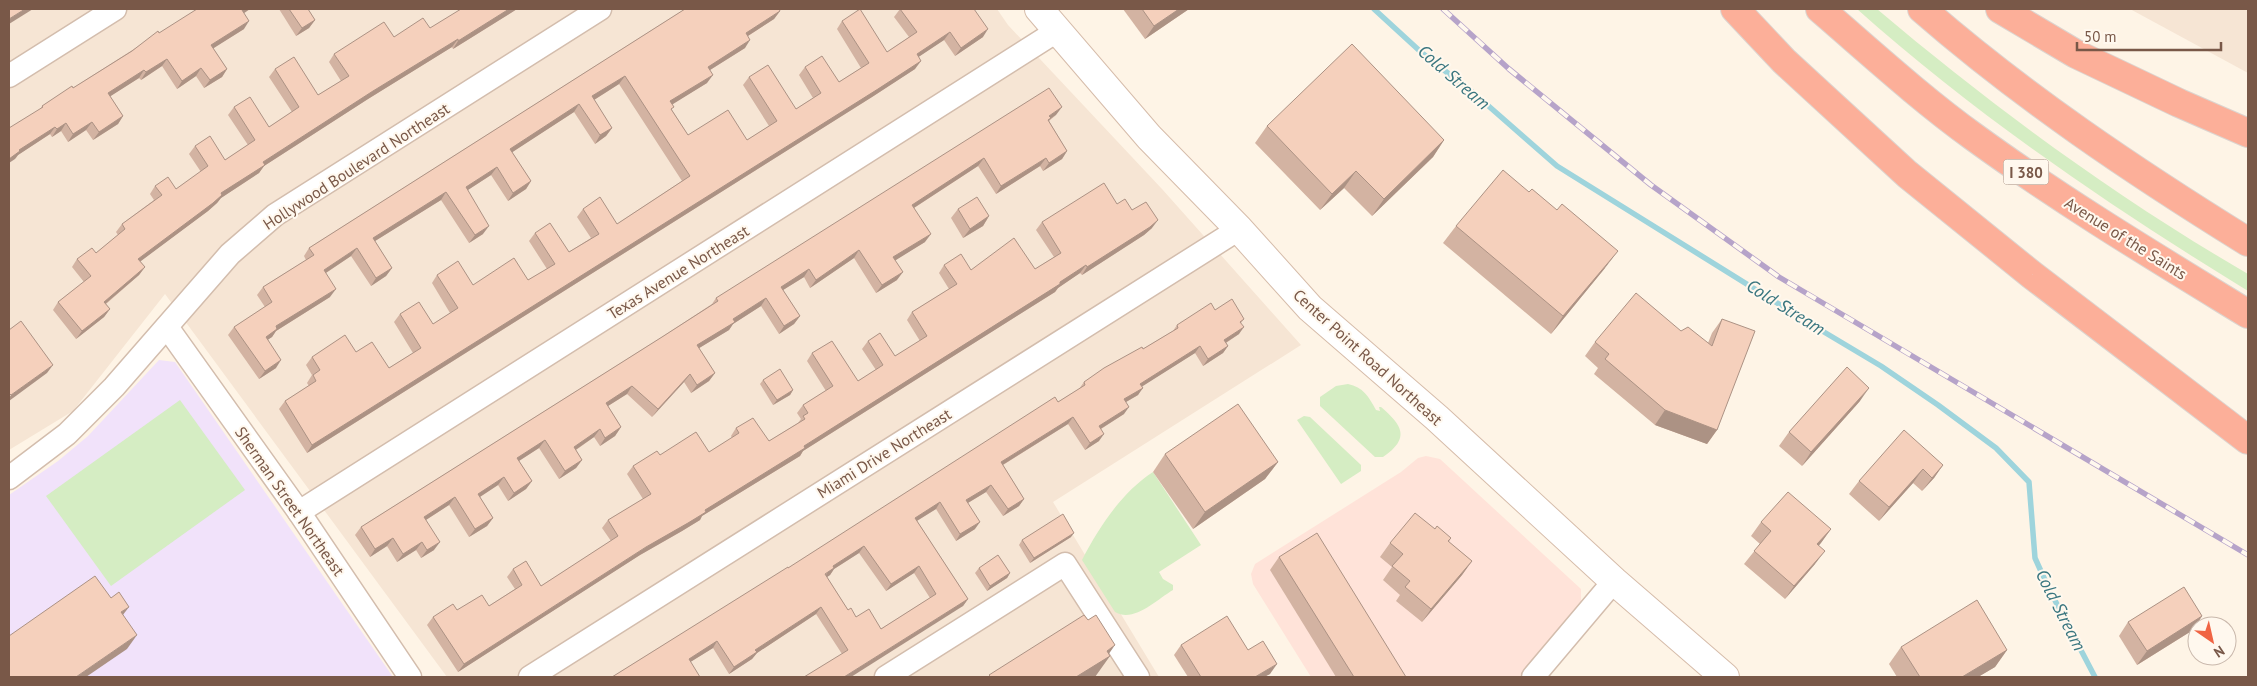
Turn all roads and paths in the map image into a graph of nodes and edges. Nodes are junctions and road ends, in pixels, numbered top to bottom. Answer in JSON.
{"nodes":[{"id":1,"x":115,"y":9,"type":"edge"},
{"id":2,"x":600,"y":9,"type":"edge"},
{"id":3,"x":1040,"y":9,"type":"edge"},
{"id":4,"x":1735,"y":9,"type":"edge"},
{"id":5,"x":1820,"y":9,"type":"edge"},
{"id":6,"x":1922,"y":9,"type":"edge"},
{"id":7,"x":2000,"y":9,"type":"edge"},
{"id":8,"x":1057,"y":31,"type":"junction"},
{"id":9,"x":9,"y":76,"type":"edge"},
{"id":10,"x":2248,"y":132,"type":"edge"},
{"id":11,"x":1239,"y":229,"type":"junction"},
{"id":12,"x":2248,"y":242,"type":"edge"},
{"id":13,"x":2248,"y":314,"type":"edge"},
{"id":14,"x":167,"y":327,"type":"junction"},
{"id":15,"x":2248,"y":440,"type":"edge"},
{"id":16,"x":9,"y":478,"type":"edge"},
{"id":17,"x":299,"y":512,"type":"junction"},
{"id":18,"x":1614,"y":582,"type":"junction"},
{"id":19,"x":410,"y":677,"type":"edge"},
{"id":20,"x":530,"y":677,"type":"edge"},
{"id":21,"x":886,"y":677,"type":"edge"},
{"id":22,"x":1138,"y":677,"type":"edge"},
{"id":23,"x":1533,"y":677,"type":"edge"},
{"id":24,"x":1725,"y":677,"type":"edge"}],
"edges":[{"from":1,"to":9,"type":"street"},
{"from":2,"to":14,"type":"street","name":"Hollywood Boulevard Northeast"},
{"from":3,"to":8,"type":"main road","name":"Center Point Road Northeast"},
{"from":4,"to":15,"type":"highway"},
{"from":5,"to":13,"type":"highway","name":"Avenue of the Saints","number":"I 380"},
{"from":6,"to":12,"type":"highway"},
{"from":7,"to":10,"type":"highway"},
{"from":8,"to":11,"type":"main road","name":"Center Point Road Northeast"},
{"from":8,"to":17,"type":"street","name":"Texas Avenue Northeast"},
{"from":11,"to":18,"type":"main road","name":"Center Point Road Northeast"},
{"from":11,"to":20,"type":"street","name":"Miami Drive Northeast"},
{"from":14,"to":16,"type":"street","name":"Hollywood Boulevard Northeast"},
{"from":14,"to":17,"type":"street","name":"Sherman Street Northeast"},
{"from":17,"to":19,"type":"street","name":"Sherman Street Northeast"},
{"from":18,"to":23,"type":"street"},
{"from":18,"to":24,"type":"main road","name":"Center Point Road Northeast"},
{"from":21,"to":22,"type":"street"}]}
